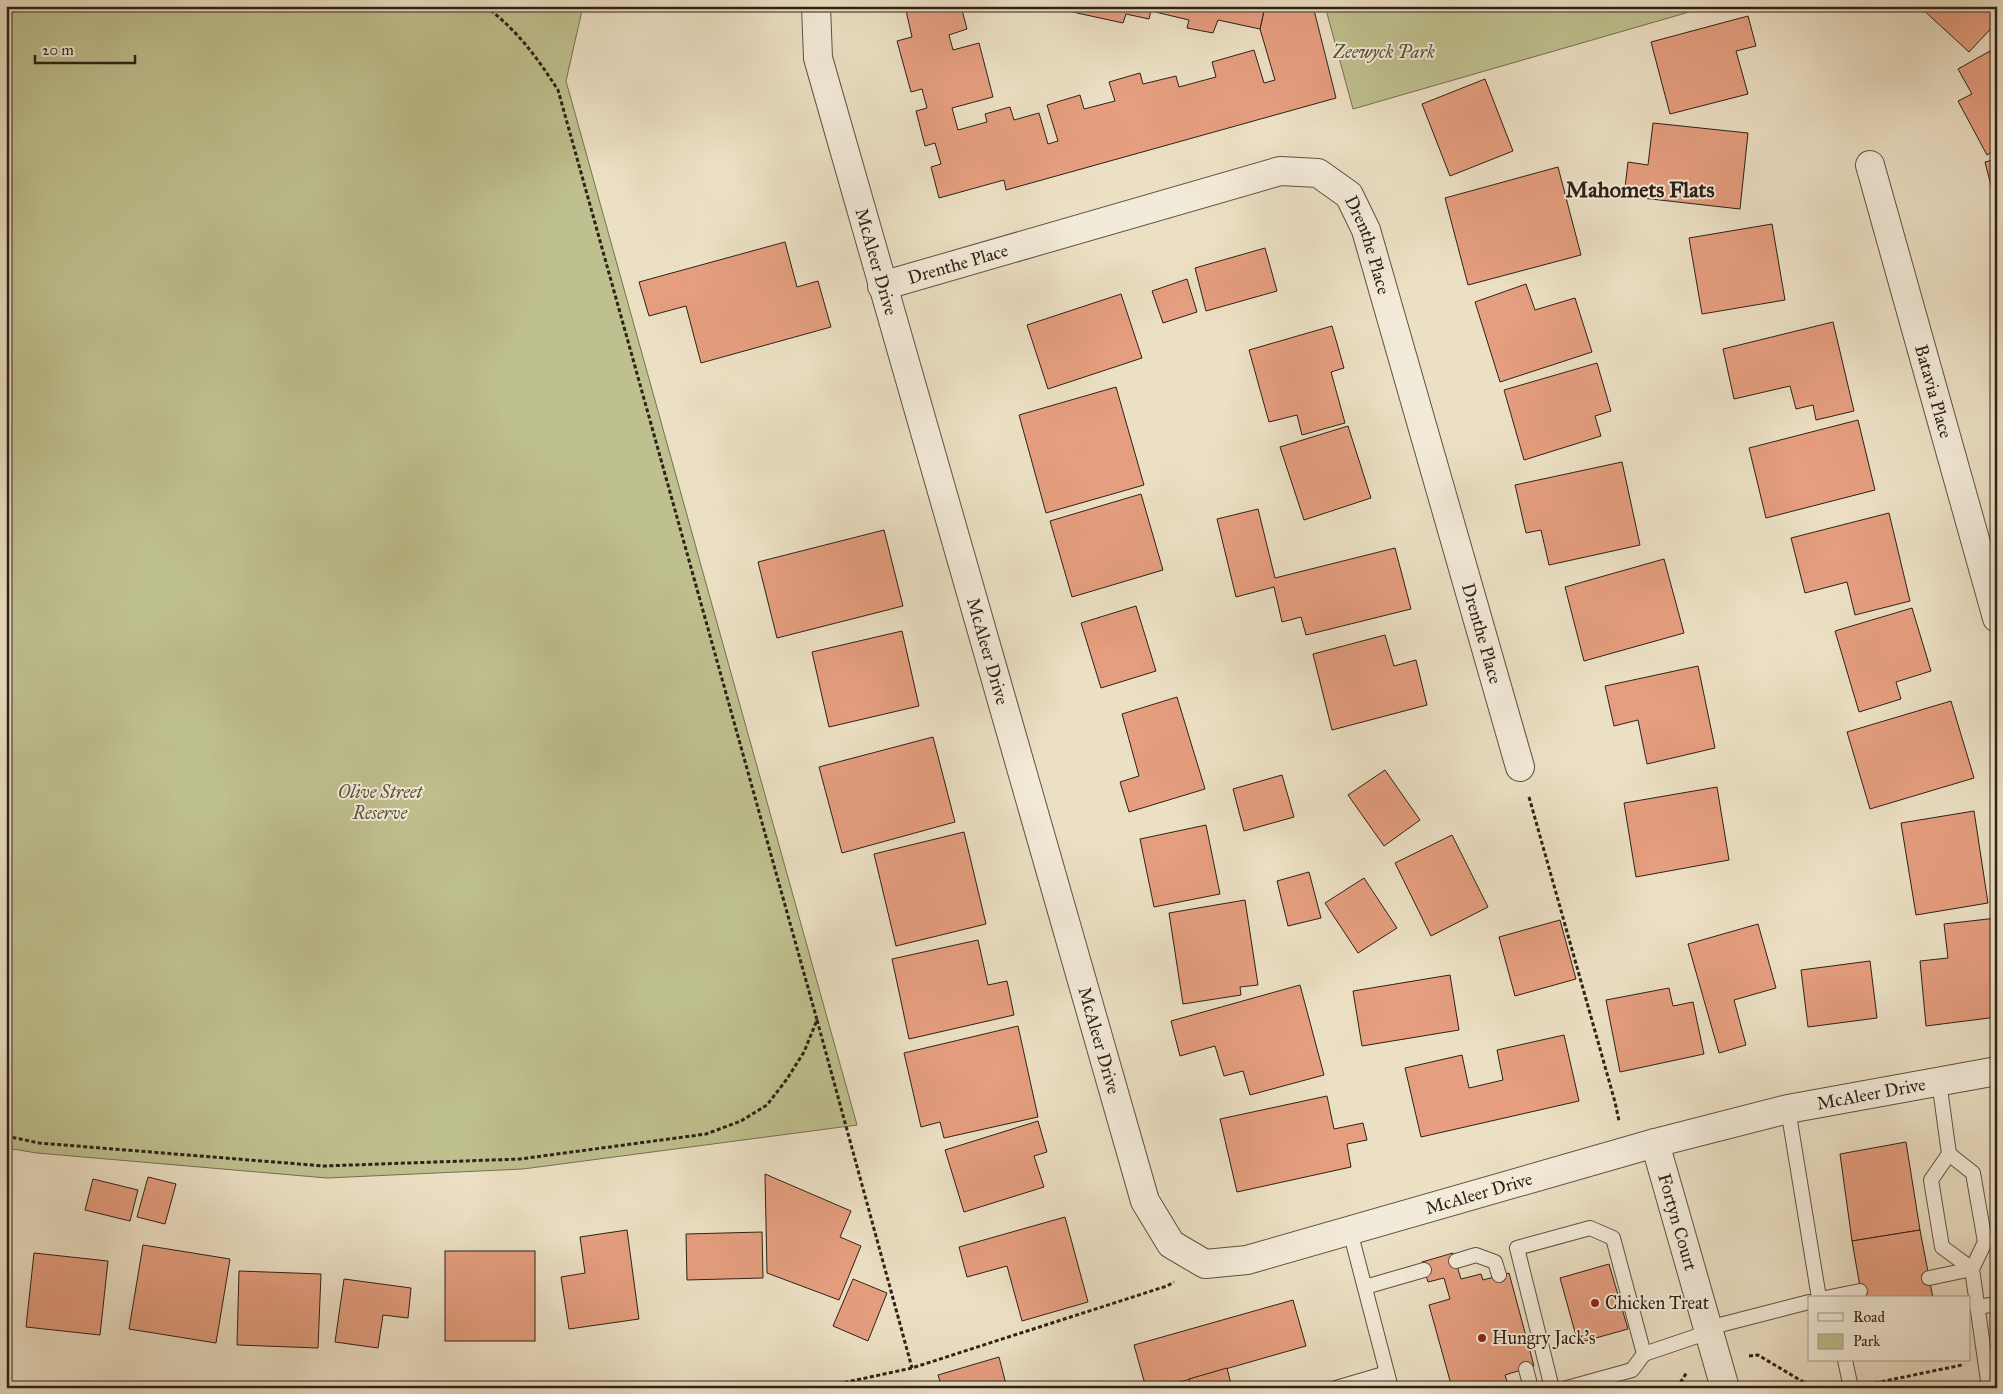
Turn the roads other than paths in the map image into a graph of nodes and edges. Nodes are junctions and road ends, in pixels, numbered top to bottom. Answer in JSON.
{"nodes":[{"id":1,"x":816,"y":6,"type":"edge"},
{"id":2,"x":1870,"y":164,"type":"dead end"},
{"id":3,"x":882,"y":286,"type":"junction"},
{"id":4,"x":1997,"y":618,"type":"edge"},
{"id":5,"x":1520,"y":767,"type":"dead end"},
{"id":6,"x":1997,"y":1071,"type":"edge"},
{"id":7,"x":1939,"y":1081,"type":"junction"},
{"id":8,"x":1788,"y":1109,"type":"junction"},
{"id":9,"x":1655,"y":1143,"type":"junction"},
{"id":10,"x":1949,"y":1154,"type":"junction"},
{"id":11,"x":1350,"y":1231,"type":"junction"},
{"id":12,"x":1456,"y":1261,"type":"dead end"},
{"id":13,"x":1424,"y":1270,"type":"dead end"},
{"id":14,"x":1972,"y":1270,"type":"junction"},
{"id":15,"x":1499,"y":1275,"type":"dead end"},
{"id":16,"x":1929,"y":1278,"type":"dead end"},
{"id":17,"x":1365,"y":1287,"type":"junction"},
{"id":18,"x":1860,"y":1290,"type":"dead end"},
{"id":19,"x":1827,"y":1296,"type":"edge"},
{"id":20,"x":1832,"y":1296,"type":"edge"},
{"id":21,"x":1808,"y":1302,"type":"edge"},
{"id":22,"x":1997,"y":1304,"type":"edge"},
{"id":23,"x":1977,"y":1307,"type":"junction"},
{"id":24,"x":1709,"y":1330,"type":"junction"},
{"id":25,"x":1644,"y":1354,"type":"junction"},
{"id":26,"x":1846,"y":1362,"type":"edge"},
{"id":27,"x":1526,"y":1369,"type":"dead end"},
{"id":28,"x":1387,"y":1373,"type":"junction"},
{"id":29,"x":1336,"y":1388,"type":"edge"},
{"id":30,"x":1391,"y":1388,"type":"edge"},
{"id":31,"x":1531,"y":1388,"type":"edge"},
{"id":32,"x":1552,"y":1388,"type":"edge"},
{"id":33,"x":1568,"y":1388,"type":"edge"},
{"id":34,"x":1726,"y":1388,"type":"edge"},
{"id":35,"x":1851,"y":1388,"type":"edge"},
{"id":36,"x":1989,"y":1388,"type":"edge"}],
"edges":[{"from":1,"to":3,"type":"street","name":"McAleer Drive"},
{"from":2,"to":4,"type":"street","name":"Batavia Place"},
{"from":3,"to":5,"type":"street","name":"Drenthe Place"},
{"from":3,"to":11,"type":"street","name":"McAleer Drive"},
{"from":6,"to":7,"type":"street","name":"McAleer Drive"},
{"from":7,"to":8,"type":"street","name":"McAleer Drive"},
{"from":7,"to":10,"type":"lane"},
{"from":8,"to":9,"type":"street","name":"McAleer Drive"},
{"from":8,"to":19,"type":"lane"},
{"from":9,"to":11,"type":"street","name":"McAleer Drive"},
{"from":9,"to":24,"type":"street","name":"Fortyn Court"},
{"from":10,"to":14,"type":"lane"},
{"from":10,"to":14,"type":"lane"},
{"from":11,"to":17,"type":"lane"},
{"from":12,"to":15,"type":"lane"},
{"from":13,"to":17,"type":"lane"},
{"from":14,"to":16,"type":"lane"},
{"from":14,"to":23,"type":"lane"},
{"from":17,"to":28,"type":"lane"},
{"from":18,"to":20,"type":"lane"},
{"from":21,"to":24,"type":"lane"},
{"from":22,"to":23,"type":"lane"},
{"from":23,"to":36,"type":"lane"},
{"from":24,"to":25,"type":"lane"},
{"from":24,"to":34,"type":"street","name":"Fortyn Court"},
{"from":25,"to":32,"type":"lane"},
{"from":25,"to":33,"type":"lane"},
{"from":26,"to":35,"type":"lane"},
{"from":27,"to":31,"type":"lane"},
{"from":28,"to":29,"type":"lane"},
{"from":28,"to":30,"type":"lane"}]}
